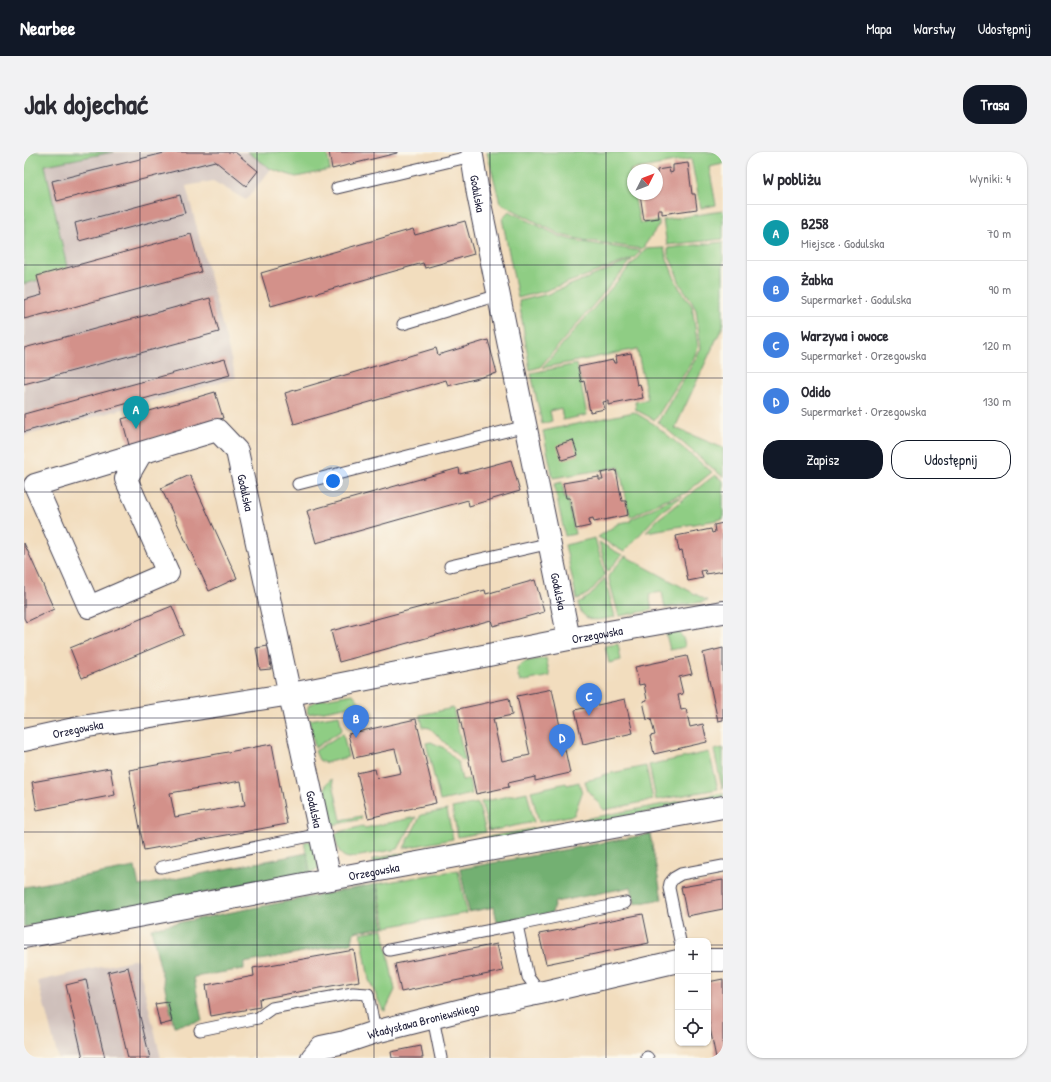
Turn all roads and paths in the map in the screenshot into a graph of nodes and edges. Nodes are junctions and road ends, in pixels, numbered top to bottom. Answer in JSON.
{"nodes":[{"id":1,"x":472,"y":154,"type":"edge"},
{"id":2,"x":338,"y":188,"type":"dead end"},
{"id":3,"x":500,"y":295,"type":"junction"},
{"id":4,"x":403,"y":324,"type":"dead end"},
{"id":5,"x":526,"y":426,"type":"junction"},
{"id":6,"x":141,"y":453,"type":"junction"},
{"id":7,"x":298,"y":484,"type":"dead end"},
{"id":8,"x":550,"y":543,"type":"junction"},
{"id":9,"x":450,"y":566,"type":"dead end"},
{"id":10,"x":723,"y":612,"type":"edge"},
{"id":11,"x":570,"y":638,"type":"junction"},
{"id":12,"x":291,"y":694,"type":"junction"},
{"id":13,"x":24,"y":740,"type":"edge"},
{"id":14,"x":723,"y":807,"type":"edge"},
{"id":15,"x":320,"y":834,"type":"junction"},
{"id":16,"x":723,"y":866,"type":"edge"},
{"id":17,"x":161,"y":867,"type":"dead end"},
{"id":18,"x":330,"y":879,"type":"junction"},
{"id":19,"x":626,"y":903,"type":"dead end"},
{"id":20,"x":517,"y":925,"type":"junction"},
{"id":21,"x":24,"y":936,"type":"edge"},
{"id":22,"x":679,"y":938,"type":"edge"},
{"id":23,"x":389,"y":950,"type":"dead end"},
{"id":24,"x":711,"y":960,"type":"edge"},
{"id":25,"x":723,"y":960,"type":"edge"},
{"id":26,"x":675,"y":962,"type":"edge"},
{"id":27,"x":540,"y":993,"type":"junction"},
{"id":28,"x":433,"y":1018,"type":"junction"},
{"id":29,"x":200,"y":1030,"type":"dead end"},
{"id":30,"x":375,"y":1032,"type":"junction"},
{"id":31,"x":346,"y":1050,"type":"edge"},
{"id":32,"x":312,"y":1058,"type":"edge"},
{"id":33,"x":441,"y":1058,"type":"edge"}],
"edges":[{"from":1,"to":2,"type":"lane","name":"Godulska"},
{"from":1,"to":3,"type":"street","name":"Godulska"},
{"from":3,"to":4,"type":"lane"},
{"from":3,"to":5,"type":"street","name":"Godulska"},
{"from":5,"to":7,"type":"lane"},
{"from":5,"to":8,"type":"street","name":"Godulska"},
{"from":6,"to":6,"type":"street","name":"Godulska"},
{"from":6,"to":12,"type":"street","name":"Godulska"},
{"from":8,"to":9,"type":"lane"},
{"from":8,"to":11,"type":"street","name":"Godulska"},
{"from":10,"to":11,"type":"street","name":"Orzegowska"},
{"from":11,"to":12,"type":"street","name":"Orzegowska"},
{"from":12,"to":13,"type":"street","name":"Orzegowska"},
{"from":12,"to":15,"type":"street","name":"Godulska"},
{"from":14,"to":18,"type":"street","name":"Orzegowska"},
{"from":15,"to":17,"type":"lane"},
{"from":15,"to":18,"type":"street","name":"Godulska"},
{"from":16,"to":22,"type":"lane"},
{"from":18,"to":21,"type":"street","name":"Orzegowska"},
{"from":19,"to":20,"type":"lane"},
{"from":20,"to":23,"type":"lane"},
{"from":20,"to":27,"type":"lane"},
{"from":24,"to":25,"type":"street"},
{"from":26,"to":27,"type":"street","name":"Władysława Broniewskiego"},
{"from":27,"to":28,"type":"street","name":"Władysława Broniewskiego"},
{"from":28,"to":30,"type":"street","name":"Władysława Broniewskiego"},
{"from":28,"to":33,"type":"lane"},
{"from":29,"to":30,"type":"lane"},
{"from":30,"to":31,"type":"street","name":"Władysława Broniewskiego"},
{"from":31,"to":32,"type":"street","name":"Władysława Broniewskiego"}]}
